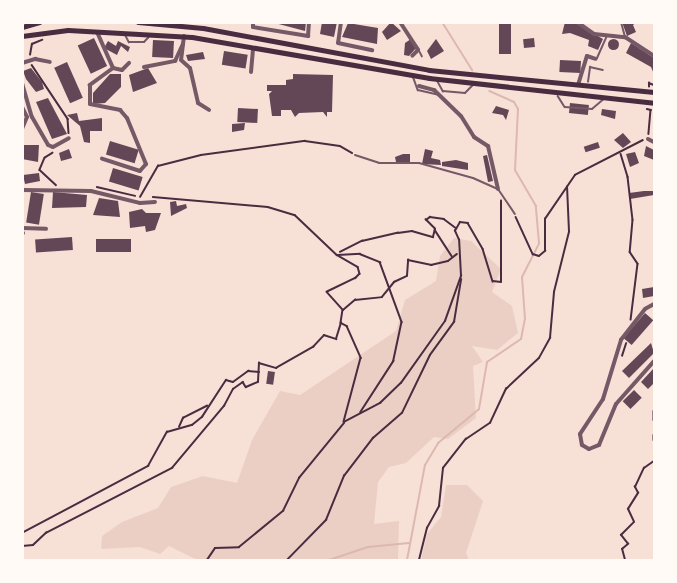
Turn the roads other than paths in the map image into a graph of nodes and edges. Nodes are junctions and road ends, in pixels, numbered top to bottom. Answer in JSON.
{"nodes":[{"id":1,"x":39,"y":22,"type":"edge"},
{"id":2,"x":138,"y":22,"type":"edge"},
{"id":3,"x":253,"y":22,"type":"edge"},
{"id":4,"x":309,"y":22,"type":"edge"},
{"id":5,"x":340,"y":22,"type":"edge"},
{"id":6,"x":400,"y":22,"type":"edge"},
{"id":7,"x":577,"y":22,"type":"edge"},
{"id":8,"x":621,"y":22,"type":"edge"},
{"id":9,"x":22,"y":27,"type":"edge"},
{"id":10,"x":96,"y":31,"type":"junction"},
{"id":11,"x":22,"y":36,"type":"edge"},
{"id":12,"x":606,"y":36,"type":"junction"},
{"id":13,"x":625,"y":38,"type":"junction"},
{"id":14,"x":184,"y":39,"type":"junction"},
{"id":15,"x":254,"y":47,"type":"junction"},
{"id":16,"x":372,"y":50,"type":"dead end"},
{"id":17,"x":418,"y":50,"type":"junction"},
{"id":18,"x":412,"y":56,"type":"dead end"},
{"id":19,"x":422,"y":56,"type":"dead end"},
{"id":20,"x":654,"y":56,"type":"edge"},
{"id":21,"x":596,"y":60,"type":"joint"},
{"id":22,"x":50,"y":62,"type":"dead end"},
{"id":23,"x":22,"y":63,"type":"edge"},
{"id":24,"x":129,"y":63,"type":"dead end"},
{"id":25,"x":144,"y":67,"type":"dead end"},
{"id":26,"x":113,"y":68,"type":"junction"},
{"id":27,"x":603,"y":70,"type":"dead end"},
{"id":28,"x":251,"y":72,"type":"dead end"},
{"id":29,"x":413,"y":76,"type":"junction"},
{"id":30,"x":437,"y":79,"type":"junction"},
{"id":31,"x":22,"y":83,"type":"edge"},
{"id":32,"x":475,"y":84,"type":"junction"},
{"id":33,"x":578,"y":85,"type":"junction"},
{"id":34,"x":419,"y":86,"type":"dead end"},
{"id":35,"x":587,"y":86,"type":"junction"},
{"id":36,"x":554,"y":92,"type":"junction"},
{"id":37,"x":654,"y":92,"type":"edge"},
{"id":38,"x":441,"y":95,"type":"junction"},
{"id":39,"x":606,"y":97,"type":"junction"},
{"id":40,"x":654,"y":103,"type":"edge"},
{"id":41,"x":22,"y":107,"type":"edge"},
{"id":42,"x":209,"y":110,"type":"dead end"},
{"id":43,"x":22,"y":129,"type":"edge"},
{"id":44,"x":69,"y":138,"type":"road end"},
{"id":45,"x":648,"y":139,"type":"road end"},
{"id":46,"x":654,"y":142,"type":"edge"},
{"id":47,"x":356,"y":155,"type":"road end"},
{"id":48,"x":102,"y":159,"type":"dead end"},
{"id":49,"x":498,"y":189,"type":"junction"},
{"id":50,"x":22,"y":190,"type":"edge"},
{"id":51,"x":155,"y":202,"type":"dead end"},
{"id":52,"x":514,"y":214,"type":"road end"},
{"id":53,"x":22,"y":228,"type":"edge"},
{"id":54,"x":46,"y":229,"type":"dead end"},
{"id":55,"x":654,"y":304,"type":"edge"},
{"id":56,"x":654,"y":361,"type":"edge"}],
"edges":[{"from":1,"to":9,"type":"main road"},
{"from":2,"to":33,"type":"main road"},
{"from":3,"to":4,"type":"street"},
{"from":5,"to":16,"type":"street"},
{"from":6,"to":17,"type":"street"},
{"from":7,"to":12,"type":"street"},
{"from":8,"to":13,"type":"street"},
{"from":10,"to":11,"type":"main road"},
{"from":10,"to":14,"type":"main road"},
{"from":10,"to":26,"type":"street"},
{"from":12,"to":13,"type":"street"},
{"from":12,"to":21,"type":"street"},
{"from":13,"to":20,"type":"street"},
{"from":14,"to":15,"type":"main road"},
{"from":14,"to":25,"type":"street"},
{"from":14,"to":42,"type":"street"},
{"from":15,"to":28,"type":"street"},
{"from":15,"to":29,"type":"main road"},
{"from":17,"to":18,"type":"street"},
{"from":17,"to":19,"type":"lane"},
{"from":21,"to":33,"type":"street"},
{"from":22,"to":23,"type":"street"},
{"from":24,"to":26,"type":"street"},
{"from":26,"to":48,"type":"street"},
{"from":27,"to":35,"type":"lane"},
{"from":29,"to":30,"type":"main road"},
{"from":29,"to":38,"type":"lane"},
{"from":30,"to":32,"type":"main road"},
{"from":30,"to":32,"type":"lane"},
{"from":31,"to":44,"type":"street"},
{"from":32,"to":36,"type":"main road"},
{"from":33,"to":35,"type":"main road"},
{"from":34,"to":38,"type":"street"},
{"from":35,"to":37,"type":"main road"},
{"from":36,"to":39,"type":"main road"},
{"from":36,"to":39,"type":"lane"},
{"from":38,"to":49,"type":"street"},
{"from":39,"to":40,"type":"main road"},
{"from":41,"to":43,"type":"street"},
{"from":45,"to":46,"type":"street"},
{"from":47,"to":49,"type":"street"},
{"from":49,"to":52,"type":"street"},
{"from":50,"to":51,"type":"street"},
{"from":53,"to":54,"type":"street"},
{"from":55,"to":56,"type":"street"}]}
